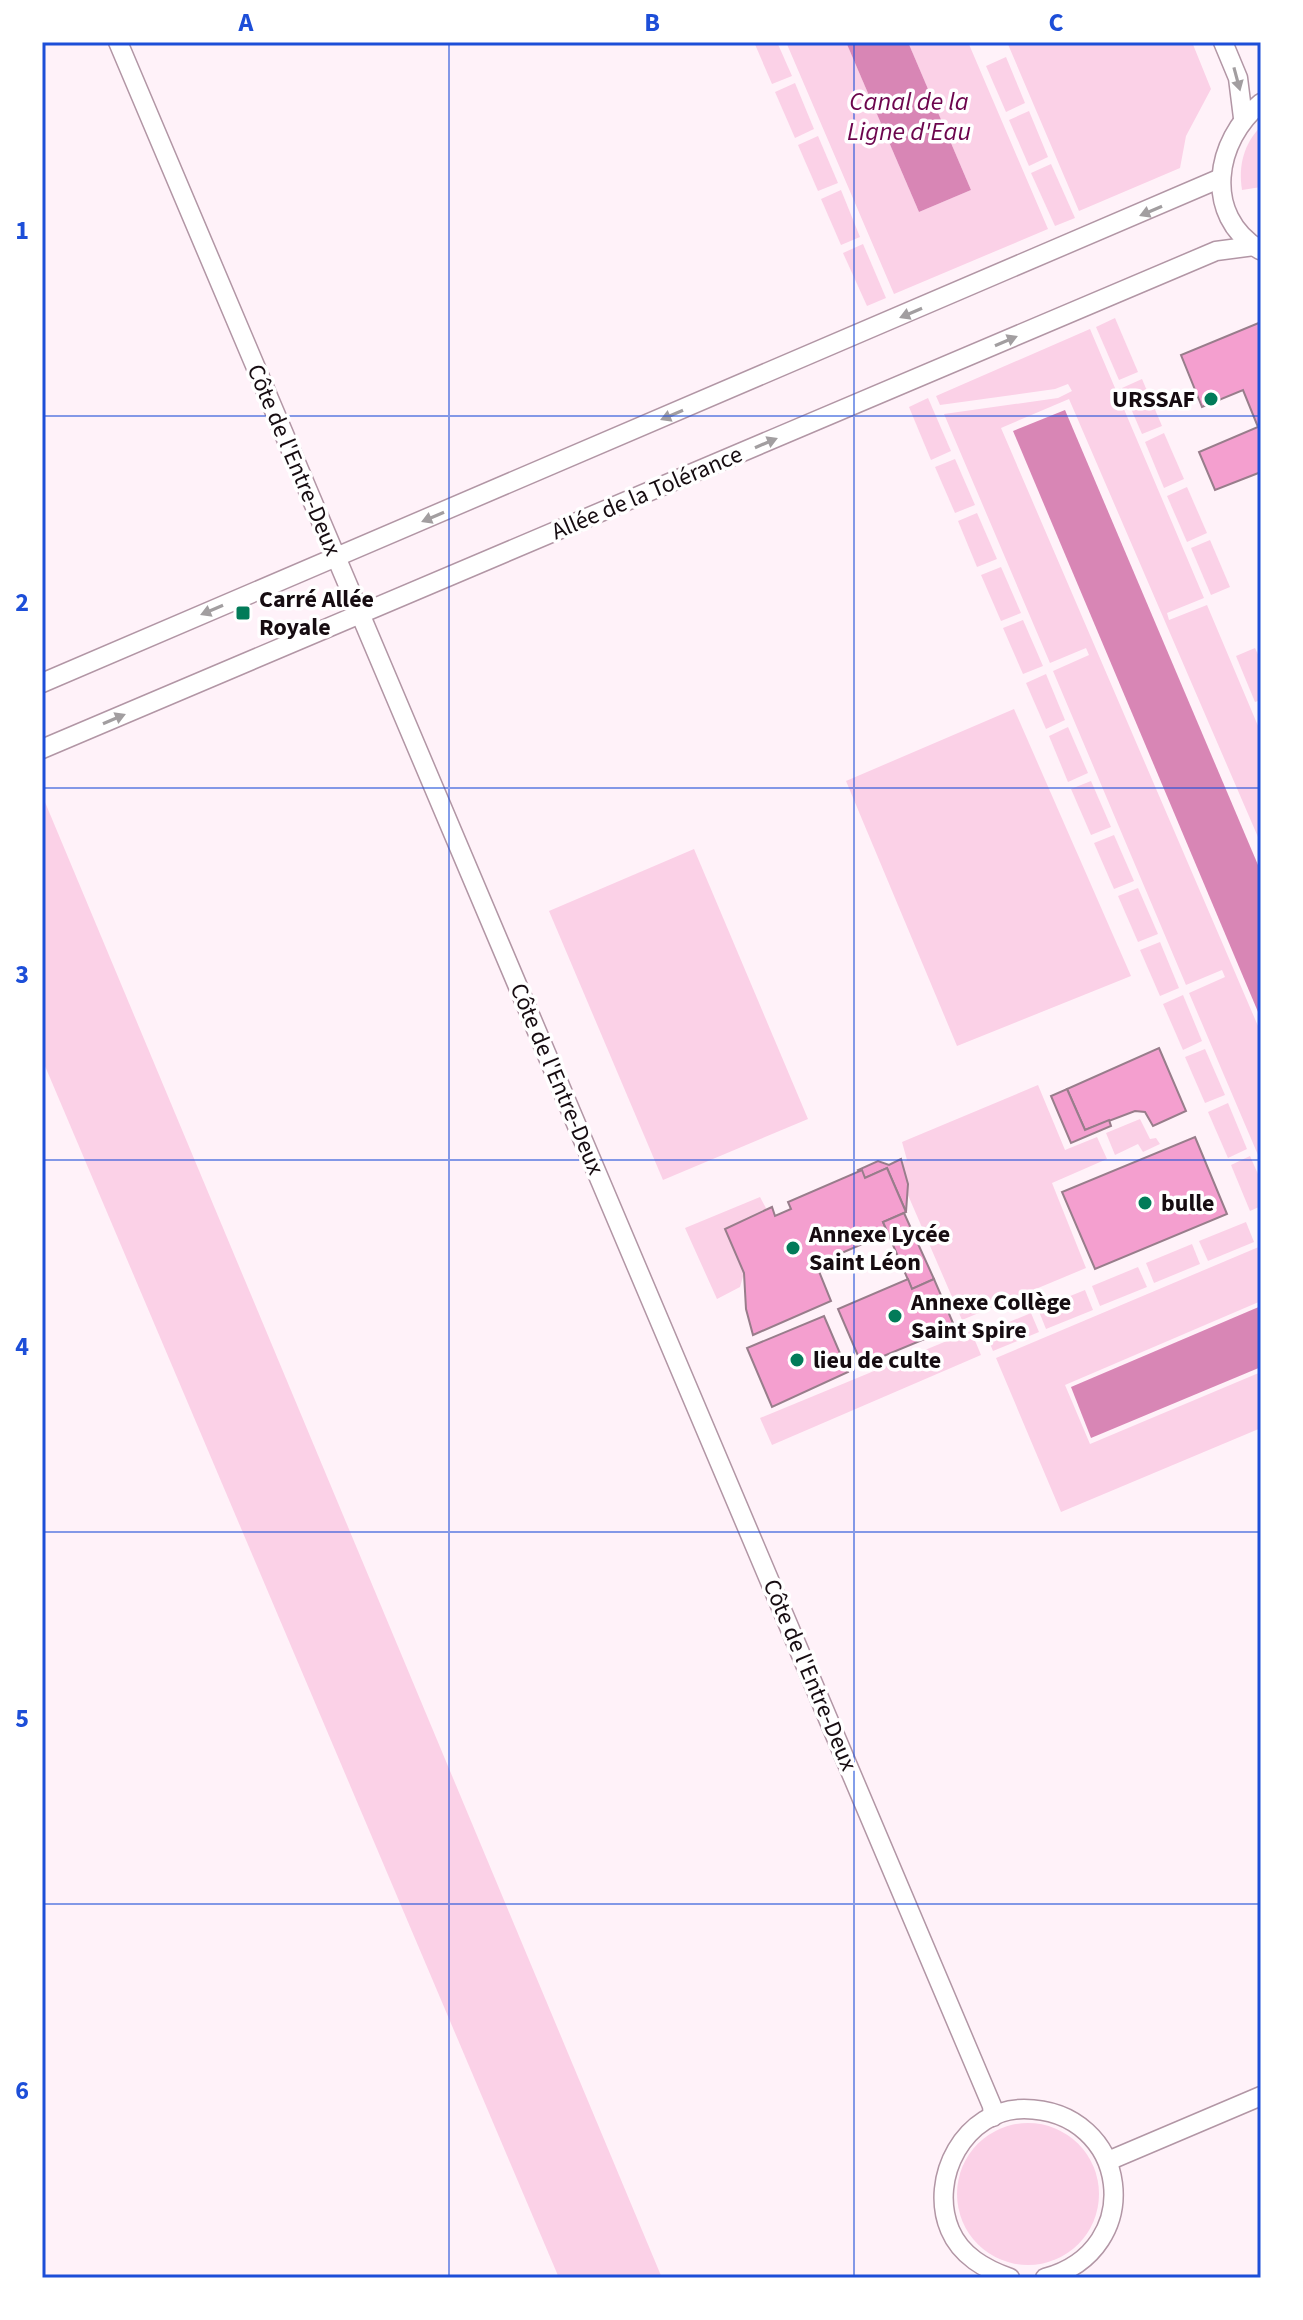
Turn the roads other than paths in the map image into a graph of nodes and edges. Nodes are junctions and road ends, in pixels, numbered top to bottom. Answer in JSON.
{"nodes":[{"id":1,"x":118,"y":42,"type":"edge"},
{"id":2,"x":1223,"y":42,"type":"edge"},
{"id":3,"x":1261,"y":103,"type":"edge"},
{"id":4,"x":1243,"y":118,"type":"junction"},
{"id":5,"x":1221,"y":178,"type":"junction"},
{"id":6,"x":1258,"y":248,"type":"edge"},
{"id":7,"x":335,"y":557,"type":"junction"},
{"id":8,"x":359,"y":614,"type":"junction"},
{"id":9,"x":42,"y":683,"type":"edge"},
{"id":10,"x":42,"y":749,"type":"edge"},
{"id":11,"x":1261,"y":2096,"type":"edge"},
{"id":12,"x":993,"y":2117,"type":"junction"},
{"id":13,"x":1108,"y":2161,"type":"junction"},
{"id":14,"x":1010,"y":2278,"type":"edge"},
{"id":15,"x":1045,"y":2278,"type":"edge"}],
"edges":[{"from":1,"to":7,"type":"street","name":"Côte de l'Entre-Deux"},
{"from":2,"to":4,"type":"street","one_way":true},
{"from":3,"to":4,"type":"street"},
{"from":4,"to":5,"type":"street"},
{"from":5,"to":6,"type":"street"},
{"from":5,"to":7,"type":"street","one_way":true},
{"from":8,"to":6,"type":"street","name":"Allée de la Tolérance","one_way":true},
{"from":7,"to":8,"type":"street","name":"Côte de l'Entre-Deux"},
{"from":7,"to":9,"type":"street","one_way":true},
{"from":10,"to":8,"type":"street","name":"Allée de la Tolérance","one_way":true},
{"from":8,"to":12,"type":"street","name":"Côte de l'Entre-Deux"},
{"from":11,"to":13,"type":"street"},
{"from":12,"to":13,"type":"street"},
{"from":12,"to":14,"type":"street"},
{"from":13,"to":15,"type":"street"}]}
